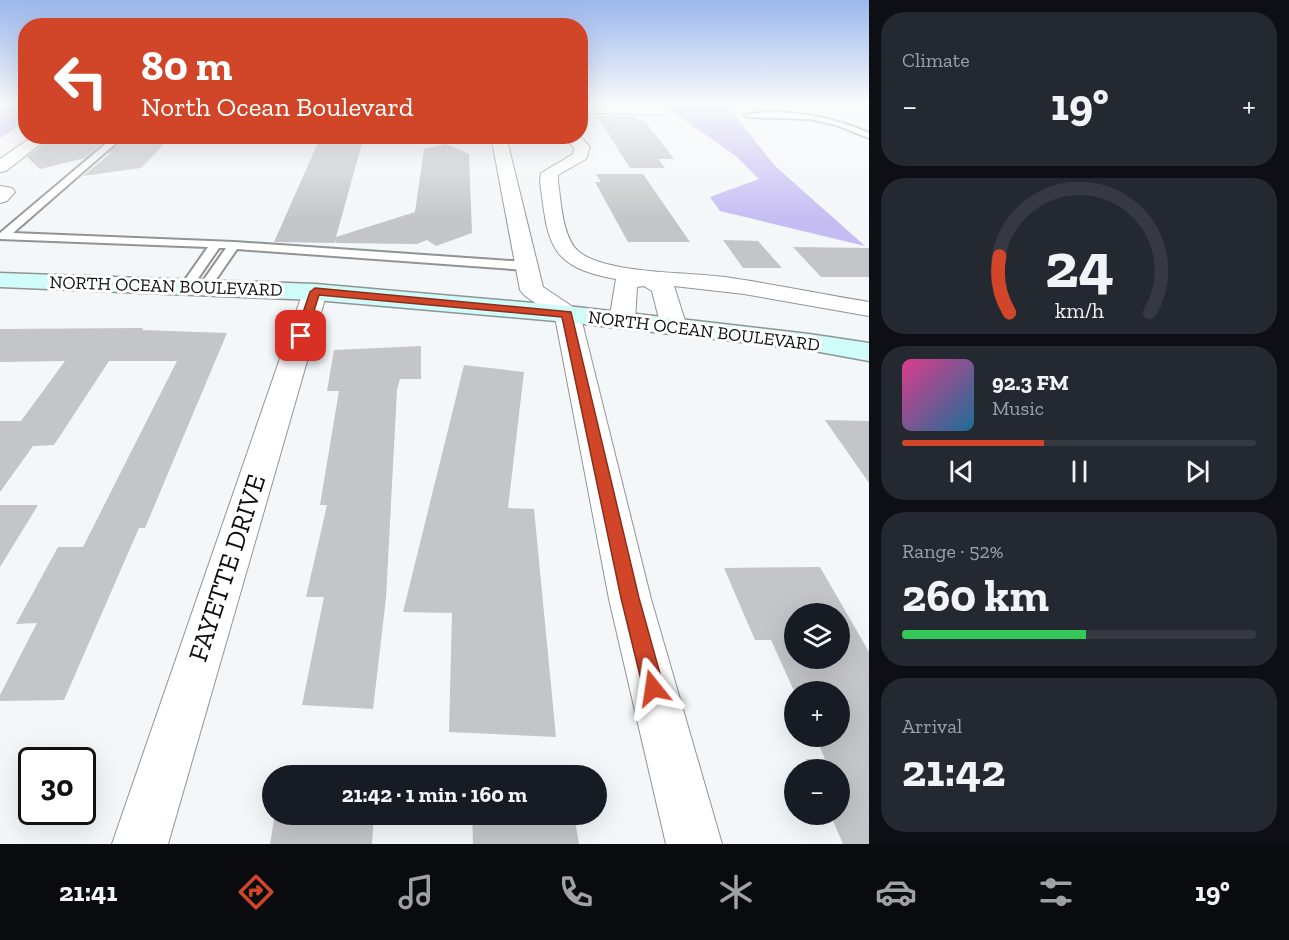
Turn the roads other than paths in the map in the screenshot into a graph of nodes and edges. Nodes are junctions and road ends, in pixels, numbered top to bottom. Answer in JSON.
{"nodes":[{"id":1,"x":33,"y":144,"type":"edge"},
{"id":2,"x":111,"y":144,"type":"edge"},
{"id":3,"x":500,"y":144,"type":"edge"},
{"id":4,"x":579,"y":144,"type":"edge"},
{"id":5,"x":0,"y":167,"type":"edge"},
{"id":6,"x":0,"y":191,"type":"edge"},
{"id":7,"x":0,"y":197,"type":"edge"},
{"id":8,"x":216,"y":243,"type":"junction"},
{"id":9,"x":234,"y":245,"type":"junction"},
{"id":10,"x":526,"y":266,"type":"junction"},
{"id":11,"x":648,"y":278,"type":"junction"},
{"id":12,"x":0,"y":280,"type":"edge"},
{"id":13,"x":195,"y":287,"type":"junction"},
{"id":14,"x":315,"y":292,"type":"junction"},
{"id":15,"x":869,"y":309,"type":"edge"},
{"id":16,"x":567,"y":314,"type":"junction"},
{"id":17,"x":622,"y":321,"type":"junction"},
{"id":18,"x":674,"y":327,"type":"junction"},
{"id":19,"x":869,"y":352,"type":"edge"},
{"id":20,"x":140,"y":844,"type":"edge"},
{"id":21,"x":694,"y":844,"type":"edge"}],
"edges":[{"from":1,"to":5,"type":"street"},
{"from":2,"to":8,"type":"lane"},
{"from":3,"to":10,"type":"street"},
{"from":4,"to":11,"type":"street"},
{"from":6,"to":7,"type":"street"},
{"from":8,"to":9,"type":"lane"},
{"from":8,"to":13,"type":"lane"},
{"from":9,"to":10,"type":"lane"},
{"from":9,"to":13,"type":"lane"},
{"from":10,"to":16,"type":"street"},
{"from":11,"to":15,"type":"street"},
{"from":11,"to":17,"type":"street"},
{"from":11,"to":18,"type":"street"},
{"from":12,"to":13,"type":"main road","name":"NORTH OCEAN BOULEVARD"},
{"from":13,"to":14,"type":"main road","name":"NORTH OCEAN BOULEVARD"},
{"from":14,"to":16,"type":"main road","name":"NORTH OCEAN BOULEVARD"},
{"from":14,"to":20,"type":"street","name":"FAYETTE DRIVE"},
{"from":16,"to":17,"type":"main road","name":"NORTH OCEAN BOULEVARD"},
{"from":16,"to":21,"type":"street"},
{"from":17,"to":18,"type":"main road","name":"NORTH OCEAN BOULEVARD"},
{"from":18,"to":19,"type":"main road","name":"NORTH OCEAN BOULEVARD"}]}
